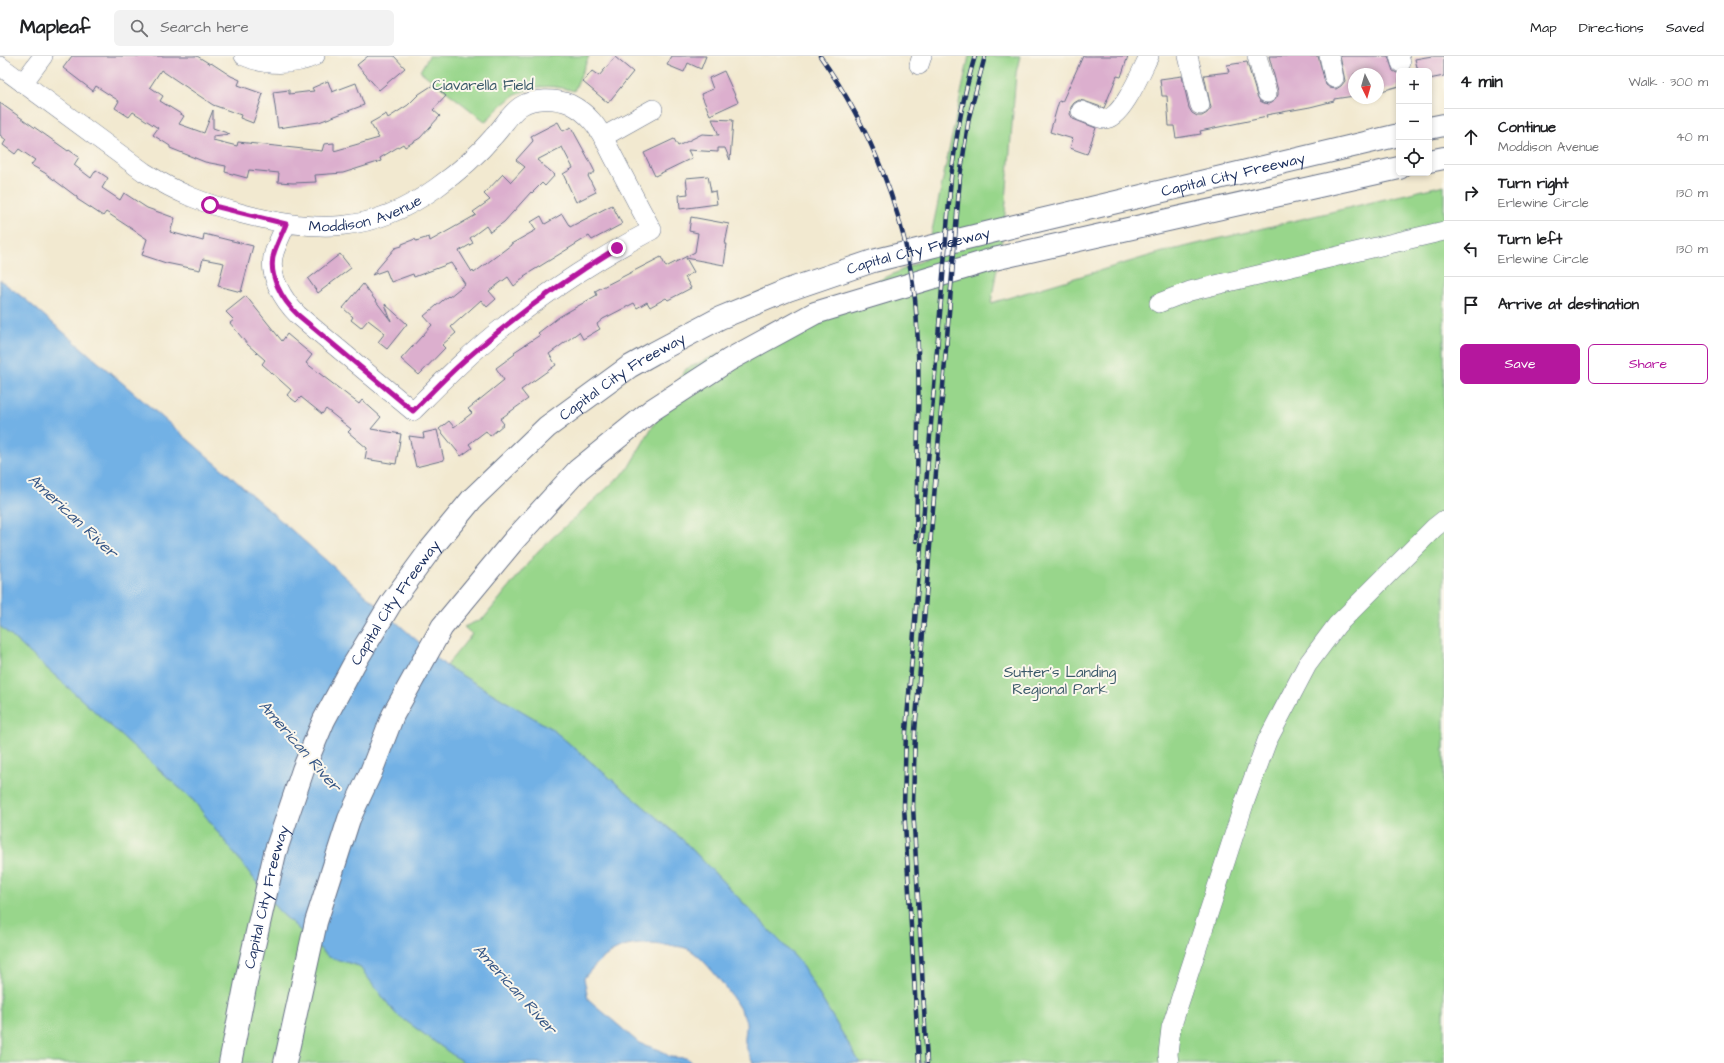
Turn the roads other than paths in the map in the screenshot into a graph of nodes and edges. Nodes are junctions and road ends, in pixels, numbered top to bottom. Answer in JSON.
{"nodes":[{"id":1,"x":43,"y":56,"type":"edge"},
{"id":2,"x":244,"y":56,"type":"edge"},
{"id":3,"x":315,"y":56,"type":"edge"},
{"id":4,"x":1149,"y":56,"type":"edge"},
{"id":5,"x":1188,"y":56,"type":"edge"},
{"id":6,"x":1257,"y":56,"type":"edge"},
{"id":7,"x":1329,"y":56,"type":"edge"},
{"id":8,"x":0,"y":66,"type":"edge"},
{"id":9,"x":1334,"y":78,"type":"dead end"},
{"id":10,"x":23,"y":83,"type":"junction"},
{"id":11,"x":1267,"y":93,"type":"dead end"},
{"id":12,"x":1200,"y":105,"type":"dead end"},
{"id":13,"x":653,"y":109,"type":"dead end"},
{"id":14,"x":1081,"y":111,"type":"dead end"},
{"id":15,"x":1444,"y":125,"type":"edge"},
{"id":16,"x":1432,"y":127,"type":"edge"},
{"id":17,"x":1396,"y":136,"type":"edge"},
{"id":18,"x":603,"y":137,"type":"junction"},
{"id":19,"x":1444,"y":158,"type":"edge"},
{"id":20,"x":1432,"y":161,"type":"edge"},
{"id":21,"x":1396,"y":169,"type":"edge"},
{"id":22,"x":286,"y":224,"type":"junction"},
{"id":23,"x":1444,"y":231,"type":"edge"},
{"id":24,"x":1159,"y":303,"type":"dead end"},
{"id":25,"x":1444,"y":520,"type":"edge"},
{"id":26,"x":230,"y":1063,"type":"edge"},
{"id":27,"x":285,"y":1063,"type":"edge"},
{"id":28,"x":1169,"y":1063,"type":"edge"}],
"edges":[{"from":1,"to":10,"type":"street"},
{"from":2,"to":3,"type":"street"},
{"from":4,"to":14,"type":"street"},
{"from":5,"to":12,"type":"street"},
{"from":6,"to":11,"type":"street"},
{"from":7,"to":9,"type":"street"},
{"from":8,"to":10,"type":"street","name":"Moddison Avenue"},
{"from":10,"to":22,"type":"street","name":"Moddison Avenue"},
{"from":13,"to":18,"type":"street"},
{"from":15,"to":16,"type":"highway"},
{"from":17,"to":26,"type":"highway","name":"Capital City Freeway"},
{"from":18,"to":22,"type":"street","name":"Moddison Avenue"},
{"from":18,"to":22,"type":"street"},
{"from":19,"to":20,"type":"highway"},
{"from":21,"to":27,"type":"highway","name":"Capital City Freeway"},
{"from":23,"to":24,"type":"street"},
{"from":25,"to":28,"type":"street"}]}
